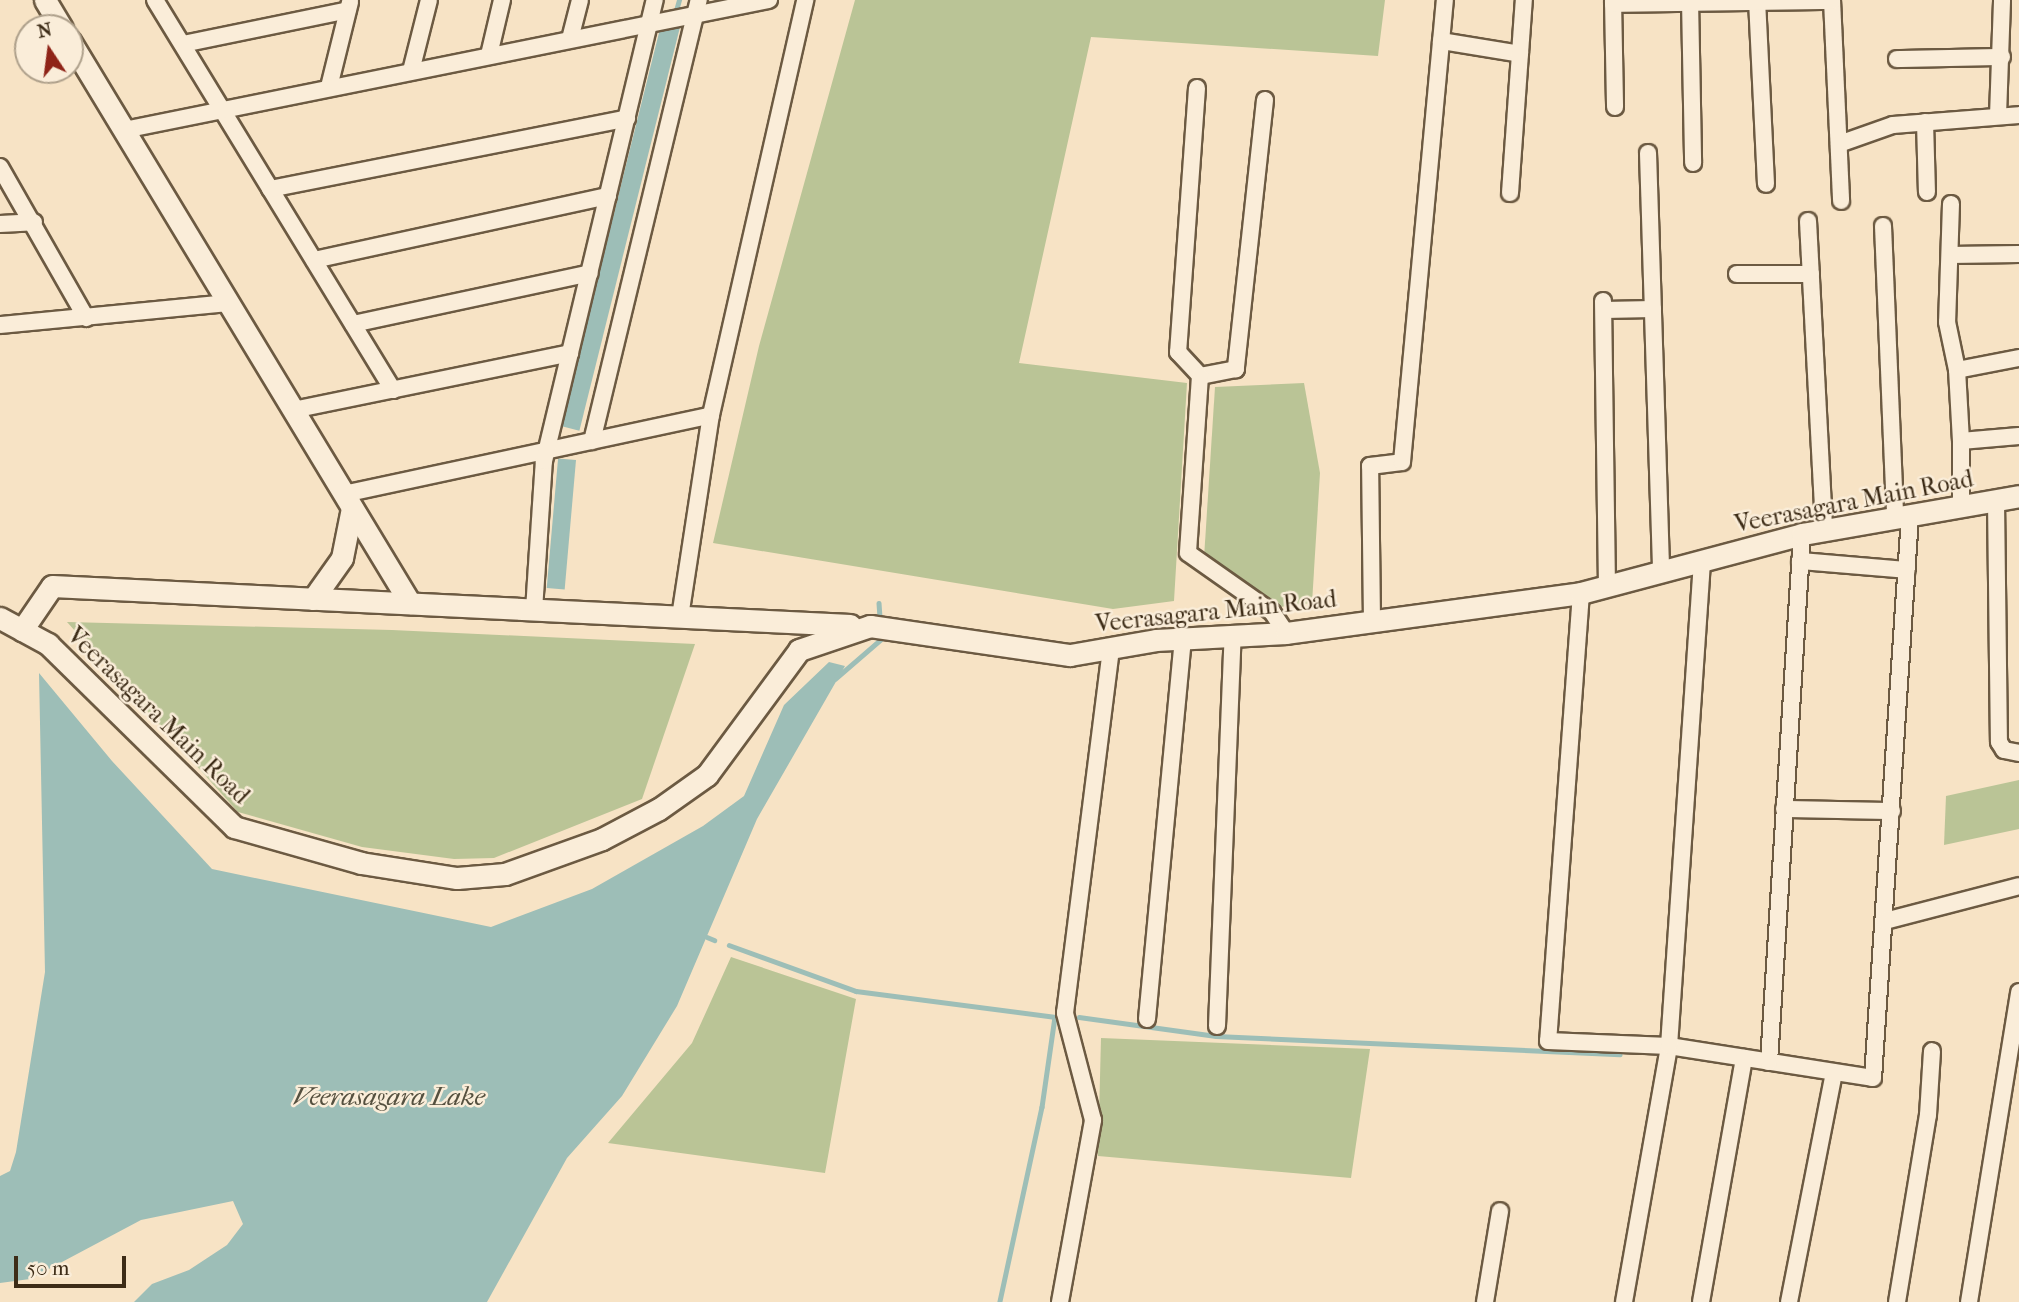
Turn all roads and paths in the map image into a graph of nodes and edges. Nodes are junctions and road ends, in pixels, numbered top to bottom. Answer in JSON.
{"nodes":[{"id":1,"x":155,"y":0,"type":"edge"},
{"id":2,"x":429,"y":0,"type":"edge"},
{"id":3,"x":502,"y":0,"type":"edge"},
{"id":4,"x":580,"y":0,"type":"edge"},
{"id":5,"x":655,"y":0,"type":"edge"},
{"id":6,"x":769,"y":0,"type":"edge"},
{"id":7,"x":806,"y":0,"type":"edge"},
{"id":8,"x":1445,"y":0,"type":"edge"},
{"id":9,"x":1524,"y":0,"type":"edge"},
{"id":10,"x":1758,"y":0,"type":"edge"},
{"id":11,"x":1832,"y":0,"type":"edge"},
{"id":12,"x":2002,"y":0,"type":"edge"},
{"id":13,"x":1690,"y":1,"type":"edge"},
{"id":14,"x":1613,"y":2,"type":"edge"},
{"id":15,"x":350,"y":5,"type":"edge"},
{"id":16,"x":693,"y":10,"type":"edge"},
{"id":17,"x":656,"y":22,"type":"junction"},
{"id":18,"x":570,"y":39,"type":"junction"},
{"id":19,"x":1441,"y":41,"type":"junction"},
{"id":20,"x":183,"y":44,"type":"junction"},
{"id":21,"x":1520,"y":54,"type":"junction"},
{"id":22,"x":489,"y":55,"type":"junction"},
{"id":23,"x":2002,"y":57,"type":"junction"},
{"id":24,"x":1897,"y":60,"type":"dead end"},
{"id":25,"x":84,"y":64,"type":"edge"},
{"id":26,"x":411,"y":71,"type":"junction"},
{"id":27,"x":329,"y":87,"type":"junction"},
{"id":28,"x":1197,"y":88,"type":"dead end"},
{"id":29,"x":1265,"y":100,"type":"dead end"},
{"id":30,"x":1615,"y":107,"type":"dead end"},
{"id":31,"x":222,"y":108,"type":"junction"},
{"id":32,"x":2019,"y":115,"type":"edge"},
{"id":33,"x":1998,"y":116,"type":"junction"},
{"id":34,"x":627,"y":118,"type":"junction"},
{"id":35,"x":1925,"y":122,"type":"junction"},
{"id":36,"x":124,"y":130,"type":"junction"},
{"id":37,"x":1839,"y":144,"type":"junction"},
{"id":38,"x":1648,"y":153,"type":"dead end"},
{"id":39,"x":1693,"y":163,"type":"dead end"},
{"id":40,"x":0,"y":167,"type":"edge"},
{"id":41,"x":1766,"y":184,"type":"dead end"},
{"id":42,"x":270,"y":189,"type":"junction"},
{"id":43,"x":1927,"y":192,"type":"dead end"},
{"id":44,"x":1510,"y":193,"type":"dead end"},
{"id":45,"x":608,"y":196,"type":"junction"},
{"id":46,"x":1841,"y":201,"type":"dead end"},
{"id":47,"x":1951,"y":204,"type":"dead end"},
{"id":48,"x":1808,"y":221,"type":"dead end"},
{"id":49,"x":34,"y":222,"type":"junction"},
{"id":50,"x":0,"y":224,"type":"edge"},
{"id":51,"x":1883,"y":226,"type":"dead end"},
{"id":52,"x":2019,"y":254,"type":"edge"},
{"id":53,"x":1950,"y":255,"type":"junction"},
{"id":54,"x":314,"y":260,"type":"junction"},
{"id":55,"x":590,"y":272,"type":"junction"},
{"id":56,"x":1737,"y":274,"type":"dead end"},
{"id":57,"x":1811,"y":274,"type":"junction"},
{"id":58,"x":228,"y":303,"type":"junction"},
{"id":59,"x":1653,"y":309,"type":"junction"},
{"id":60,"x":86,"y":318,"type":"junction"},
{"id":61,"x":353,"y":324,"type":"junction"},
{"id":62,"x":0,"y":325,"type":"edge"},
{"id":63,"x":570,"y":352,"type":"junction"},
{"id":64,"x":2019,"y":358,"type":"edge"},
{"id":65,"x":1956,"y":369,"type":"junction"},
{"id":66,"x":1200,"y":376,"type":"junction"},
{"id":67,"x":393,"y":390,"type":"junction"},
{"id":68,"x":293,"y":410,"type":"junction"},
{"id":69,"x":711,"y":415,"type":"junction"},
{"id":70,"x":2019,"y":436,"type":"edge"},
{"id":71,"x":1962,"y":441,"type":"junction"},
{"id":72,"x":587,"y":442,"type":"junction"},
{"id":73,"x":554,"y":449,"type":"junction"},
{"id":74,"x":2019,"y":496,"type":"edge"},
{"id":75,"x":348,"y":501,"type":"junction"},
{"id":76,"x":1996,"y":501,"type":"junction"},
{"id":77,"x":1961,"y":507,"type":"junction"},
{"id":78,"x":1903,"y":517,"type":"junction"},
{"id":79,"x":1824,"y":530,"type":"junction"},
{"id":80,"x":1802,"y":534,"type":"junction"},
{"id":81,"x":1702,"y":560,"type":"junction"},
{"id":82,"x":1800,"y":561,"type":"junction"},
{"id":83,"x":1907,"y":570,"type":"junction"},
{"id":84,"x":1661,"y":571,"type":"junction"},
{"id":85,"x":1607,"y":586,"type":"junction"},
{"id":86,"x":1581,"y":593,"type":"junction"},
{"id":87,"x":313,"y":599,"type":"junction"},
{"id":88,"x":410,"y":603,"type":"junction"},
{"id":89,"x":534,"y":610,"type":"junction"},
{"id":90,"x":680,"y":617,"type":"junction"},
{"id":91,"x":0,"y":618,"type":"edge"},
{"id":92,"x":1372,"y":621,"type":"junction"},
{"id":93,"x":870,"y":626,"type":"junction"},
{"id":94,"x":22,"y":630,"type":"junction"},
{"id":95,"x":1286,"y":633,"type":"junction"},
{"id":96,"x":1233,"y":636,"type":"junction"},
{"id":97,"x":1183,"y":639,"type":"junction"},
{"id":98,"x":1111,"y":648,"type":"junction"},
{"id":99,"x":2019,"y":753,"type":"edge"},
{"id":100,"x":1784,"y":809,"type":"junction"},
{"id":101,"x":1892,"y":811,"type":"junction"},
{"id":102,"x":2019,"y":886,"type":"edge"},
{"id":103,"x":1885,"y":922,"type":"junction"},
{"id":104,"x":2019,"y":992,"type":"edge"},
{"id":105,"x":1147,"y":1019,"type":"dead end"},
{"id":106,"x":1217,"y":1026,"type":"dead end"},
{"id":107,"x":1669,"y":1046,"type":"junction"},
{"id":108,"x":1932,"y":1051,"type":"dead end"},
{"id":109,"x":1744,"y":1058,"type":"junction"},
{"id":110,"x":1769,"y":1062,"type":"junction"},
{"id":111,"x":1834,"y":1072,"type":"junction"},
{"id":112,"x":1500,"y":1210,"type":"dead end"},
{"id":113,"x":1060,"y":1302,"type":"edge"},
{"id":114,"x":1485,"y":1302,"type":"edge"},
{"id":115,"x":1624,"y":1302,"type":"edge"},
{"id":116,"x":1701,"y":1302,"type":"edge"},
{"id":117,"x":1789,"y":1302,"type":"edge"},
{"id":118,"x":1897,"y":1302,"type":"edge"},
{"id":119,"x":1969,"y":1302,"type":"edge"}],
"edges":[{"from":1,"to":20,"type":"street"},
{"from":2,"to":26,"type":"street"},
{"from":3,"to":22,"type":"street"},
{"from":4,"to":18,"type":"street"},
{"from":5,"to":17,"type":"street"},
{"from":6,"to":16,"type":"street"},
{"from":7,"to":69,"type":"street"},
{"from":8,"to":19,"type":"street"},
{"from":9,"to":21,"type":"street"},
{"from":10,"to":11,"type":"street"},
{"from":10,"to":13,"type":"street"},
{"from":10,"to":41,"type":"street"},
{"from":11,"to":37,"type":"street"},
{"from":12,"to":23,"type":"street"},
{"from":13,"to":14,"type":"street"},
{"from":13,"to":39,"type":"street"},
{"from":14,"to":30,"type":"street"},
{"from":15,"to":20,"type":"street"},
{"from":15,"to":27,"type":"street"},
{"from":16,"to":17,"type":"street"},
{"from":16,"to":72,"type":"street"},
{"from":17,"to":18,"type":"street"},
{"from":17,"to":34,"type":"street"},
{"from":18,"to":22,"type":"street"},
{"from":19,"to":21,"type":"street"},
{"from":19,"to":92,"type":"street"},
{"from":20,"to":31,"type":"street"},
{"from":21,"to":44,"type":"street"},
{"from":22,"to":26,"type":"street"},
{"from":23,"to":24,"type":"street"},
{"from":23,"to":33,"type":"street"},
{"from":25,"to":36,"type":"street"},
{"from":26,"to":27,"type":"street"},
{"from":27,"to":31,"type":"street"},
{"from":28,"to":66,"type":"street"},
{"from":29,"to":66,"type":"street"},
{"from":31,"to":36,"type":"street"},
{"from":31,"to":42,"type":"street"},
{"from":32,"to":33,"type":"street"},
{"from":33,"to":35,"type":"street"},
{"from":34,"to":42,"type":"street"},
{"from":34,"to":45,"type":"street"},
{"from":35,"to":37,"type":"street"},
{"from":35,"to":43,"type":"street"},
{"from":36,"to":58,"type":"street"},
{"from":37,"to":46,"type":"street"},
{"from":38,"to":59,"type":"street"},
{"from":40,"to":49,"type":"street"},
{"from":42,"to":54,"type":"street"},
{"from":45,"to":54,"type":"street"},
{"from":45,"to":55,"type":"street"},
{"from":47,"to":53,"type":"street"},
{"from":48,"to":57,"type":"street"},
{"from":49,"to":50,"type":"street"},
{"from":49,"to":60,"type":"street"},
{"from":51,"to":78,"type":"street"},
{"from":52,"to":53,"type":"street"},
{"from":53,"to":65,"type":"street"},
{"from":54,"to":61,"type":"street"},
{"from":55,"to":61,"type":"street"},
{"from":55,"to":63,"type":"street"},
{"from":56,"to":57,"type":"street"},
{"from":57,"to":79,"type":"street"},
{"from":58,"to":60,"type":"street"},
{"from":58,"to":68,"type":"street"},
{"from":59,"to":84,"type":"street"},
{"from":59,"to":85,"type":"street"},
{"from":60,"to":62,"type":"street"},
{"from":61,"to":67,"type":"street"},
{"from":63,"to":67,"type":"street"},
{"from":63,"to":73,"type":"street"},
{"from":64,"to":65,"type":"street"},
{"from":65,"to":71,"type":"street"},
{"from":66,"to":95,"type":"street"},
{"from":67,"to":68,"type":"street"},
{"from":68,"to":75,"type":"street"},
{"from":69,"to":72,"type":"street"},
{"from":69,"to":90,"type":"street"},
{"from":70,"to":71,"type":"street"},
{"from":71,"to":77,"type":"street"},
{"from":72,"to":73,"type":"street"},
{"from":73,"to":75,"type":"street"},
{"from":73,"to":89,"type":"street"},
{"from":74,"to":76,"type":"street","name":"Veerasagara Main Road"},
{"from":75,"to":87,"type":"street"},
{"from":75,"to":88,"type":"street"},
{"from":76,"to":77,"type":"street","name":"Veerasagara Main Road"},
{"from":76,"to":99,"type":"street"},
{"from":77,"to":78,"type":"street","name":"Veerasagara Main Road"},
{"from":78,"to":79,"type":"street","name":"Veerasagara Main Road"},
{"from":78,"to":83,"type":"street"},
{"from":79,"to":80,"type":"street","name":"Veerasagara Main Road"},
{"from":80,"to":81,"type":"street","name":"Veerasagara Main Road"},
{"from":80,"to":82,"type":"street"},
{"from":81,"to":84,"type":"street","name":"Veerasagara Main Road"},
{"from":81,"to":107,"type":"street"},
{"from":82,"to":83,"type":"street"},
{"from":82,"to":100,"type":"street"},
{"from":83,"to":101,"type":"street"},
{"from":84,"to":85,"type":"street","name":"Veerasagara Main Road"},
{"from":85,"to":86,"type":"street","name":"Veerasagara Main Road"},
{"from":86,"to":92,"type":"street","name":"Veerasagara Main Road"},
{"from":86,"to":107,"type":"street"},
{"from":87,"to":88,"type":"street"},
{"from":87,"to":94,"type":"street"},
{"from":88,"to":89,"type":"street"},
{"from":89,"to":90,"type":"street"},
{"from":90,"to":93,"type":"street"},
{"from":91,"to":94,"type":"street","name":"Veerasagara Main Road"},
{"from":92,"to":95,"type":"street","name":"Veerasagara Main Road"},
{"from":93,"to":94,"type":"street","name":"Veerasagara Main Road"},
{"from":93,"to":98,"type":"street","name":"Veerasagara Main Road"},
{"from":95,"to":96,"type":"street","name":"Veerasagara Main Road"},
{"from":96,"to":97,"type":"street","name":"Veerasagara Main Road"},
{"from":96,"to":106,"type":"street"},
{"from":97,"to":98,"type":"street","name":"Veerasagara Main Road"},
{"from":97,"to":105,"type":"street"},
{"from":98,"to":113,"type":"street"},
{"from":100,"to":101,"type":"street"},
{"from":100,"to":110,"type":"street"},
{"from":101,"to":103,"type":"street"},
{"from":102,"to":103,"type":"street"},
{"from":103,"to":111,"type":"street"},
{"from":104,"to":119,"type":"street"},
{"from":107,"to":109,"type":"street"},
{"from":107,"to":115,"type":"street"},
{"from":108,"to":118,"type":"street"},
{"from":109,"to":110,"type":"street"},
{"from":109,"to":116,"type":"street"},
{"from":110,"to":111,"type":"street"},
{"from":111,"to":117,"type":"street"},
{"from":112,"to":114,"type":"street"}]}
